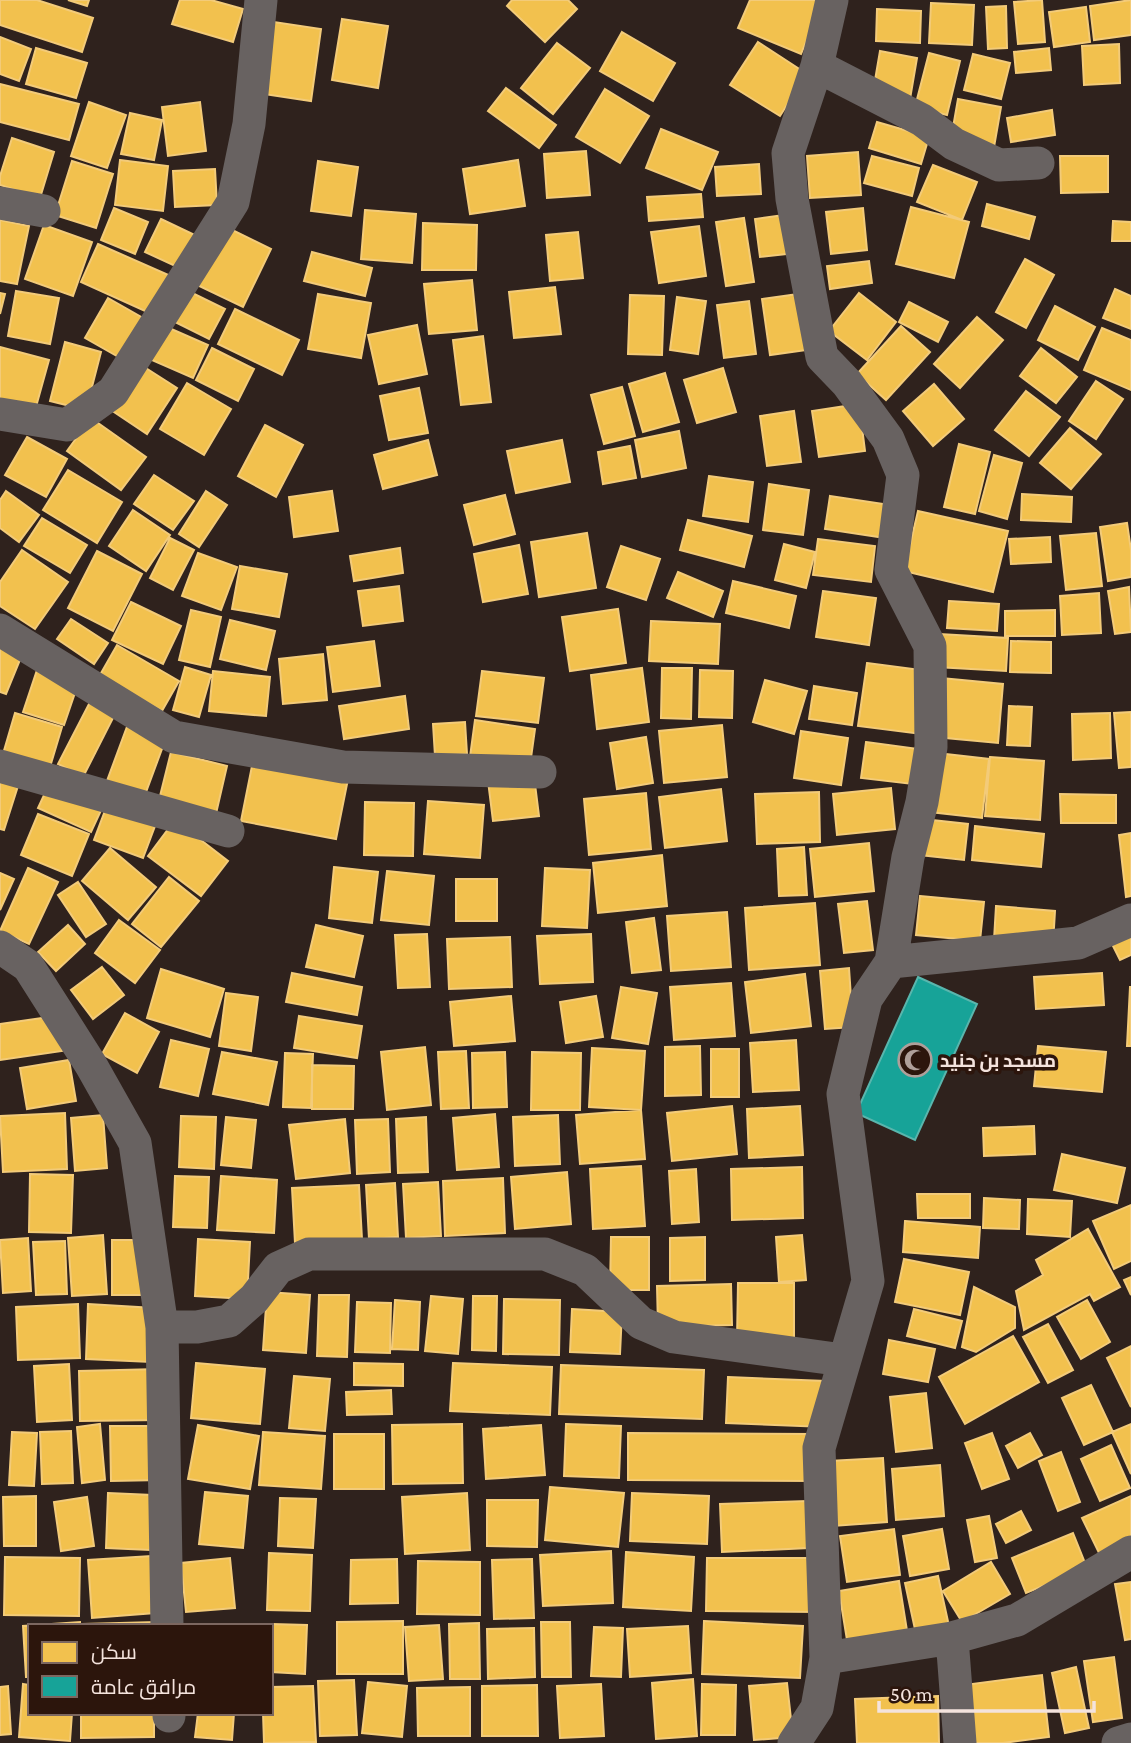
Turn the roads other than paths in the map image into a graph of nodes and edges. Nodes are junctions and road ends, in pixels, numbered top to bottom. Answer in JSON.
{"nodes":[{"id":1,"x":261,"y":0,"type":"edge"},
{"id":2,"x":832,"y":0,"type":"edge"},
{"id":3,"x":817,"y":66,"type":"junction"},
{"id":4,"x":1038,"y":163,"type":"dead end"},
{"id":5,"x":0,"y":203,"type":"edge"},
{"id":6,"x":44,"y":212,"type":"dead end"},
{"id":7,"x":0,"y":414,"type":"edge"},
{"id":8,"x":0,"y":629,"type":"edge"},
{"id":9,"x":0,"y":766,"type":"edge"},
{"id":10,"x":540,"y":772,"type":"dead end"},
{"id":11,"x":228,"y":831,"type":"dead end"},
{"id":12,"x":1131,"y":920,"type":"edge"},
{"id":13,"x":0,"y":947,"type":"edge"},
{"id":14,"x":891,"y":962,"type":"junction"},
{"id":15,"x":162,"y":1327,"type":"junction"},
{"id":16,"x":843,"y":1360,"type":"junction"},
{"id":17,"x":1131,"y":1552,"type":"edge"},
{"id":18,"x":167,"y":1624,"type":"edge"},
{"id":19,"x":952,"y":1637,"type":"junction"},
{"id":20,"x":827,"y":1658,"type":"junction"},
{"id":21,"x":1131,"y":1740,"type":"edge"},
{"id":22,"x":794,"y":1743,"type":"edge"},
{"id":23,"x":960,"y":1743,"type":"edge"},
{"id":24,"x":1118,"y":1743,"type":"edge"}],
"edges":[{"from":1,"to":7,"type":"street"},
{"from":2,"to":3,"type":"street"},
{"from":3,"to":4,"type":"street"},
{"from":3,"to":14,"type":"street"},
{"from":5,"to":6,"type":"street"},
{"from":8,"to":10,"type":"street"},
{"from":9,"to":11,"type":"street"},
{"from":12,"to":14,"type":"street"},
{"from":13,"to":15,"type":"street"},
{"from":14,"to":16,"type":"street"},
{"from":15,"to":16,"type":"street"},
{"from":15,"to":18,"type":"street"},
{"from":16,"to":20,"type":"street"},
{"from":17,"to":19,"type":"street"},
{"from":19,"to":20,"type":"street"},
{"from":19,"to":23,"type":"street"},
{"from":20,"to":22,"type":"street"},
{"from":21,"to":24,"type":"street"}]}
